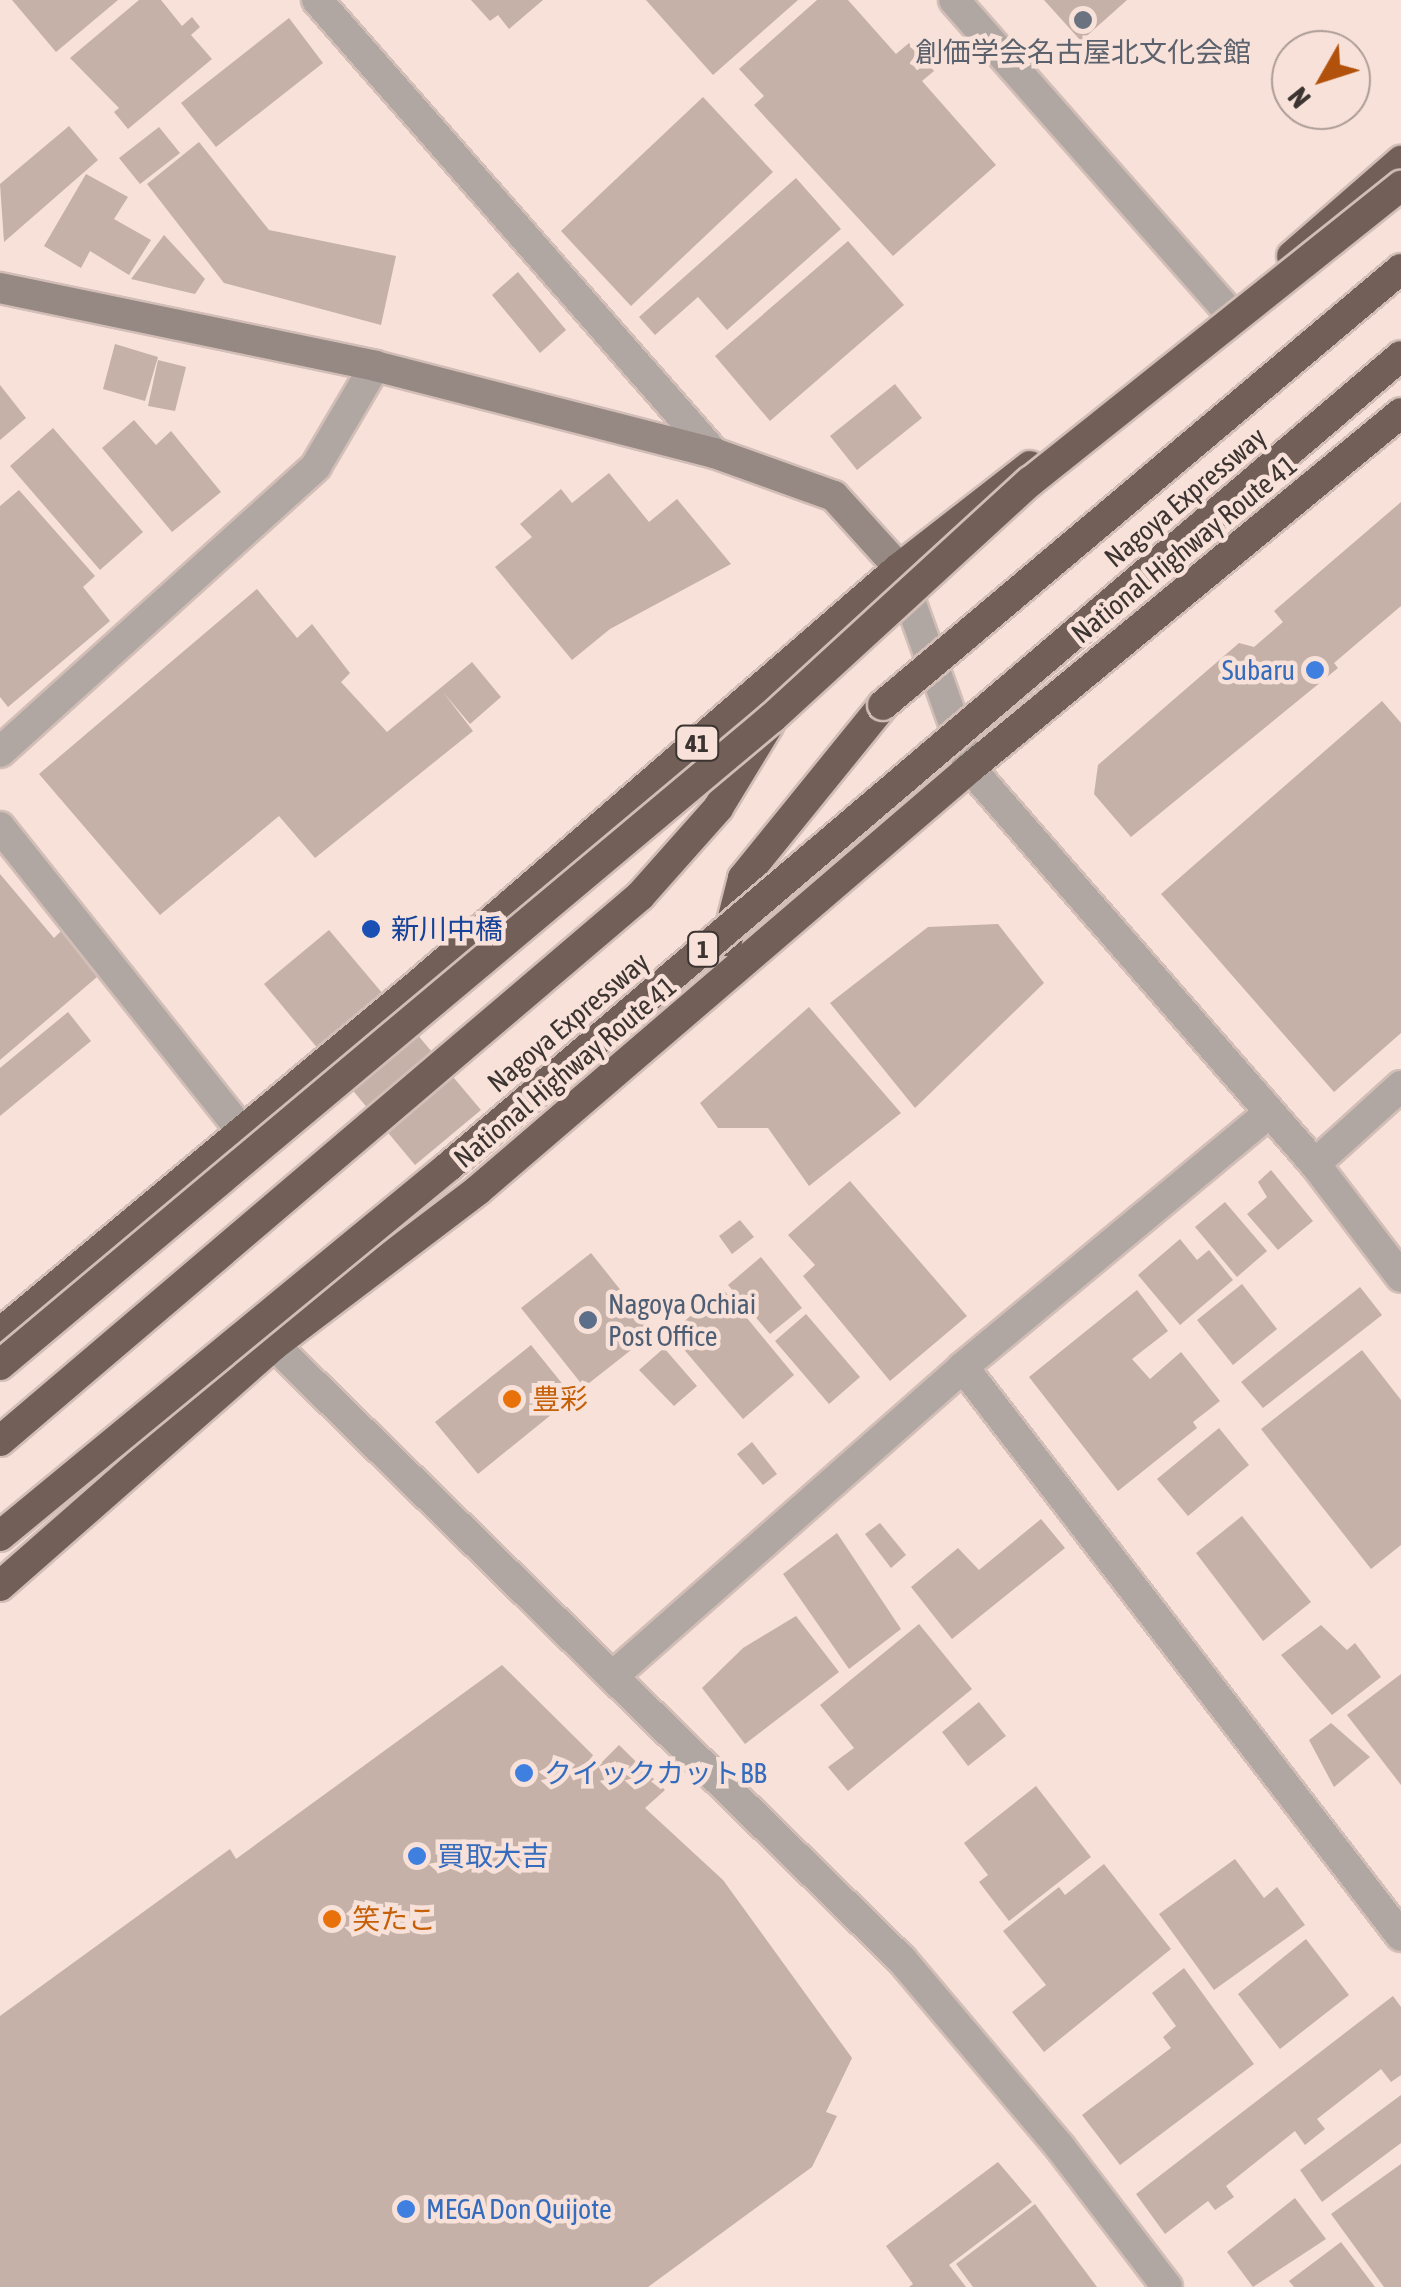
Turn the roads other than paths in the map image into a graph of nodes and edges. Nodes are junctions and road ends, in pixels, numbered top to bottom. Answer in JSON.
{"nodes":[{"id":1,"x":316,"y":0,"type":"edge"},
{"id":2,"x":954,"y":0,"type":"edge"},
{"id":3,"x":1401,"y":161,"type":"edge"},
{"id":4,"x":1401,"y":186,"type":"edge"},
{"id":5,"x":1401,"y":268,"type":"edge"},
{"id":6,"x":0,"y":288,"type":"edge"},
{"id":7,"x":1228,"y":312,"type":"junction"},
{"id":8,"x":1401,"y":356,"type":"edge"},
{"id":9,"x":375,"y":366,"type":"junction"},
{"id":10,"x":1401,"y":412,"type":"edge"},
{"id":11,"x":714,"y":453,"type":"junction"},
{"id":12,"x":898,"y":568,"type":"junction"},
{"id":13,"x":772,"y":718,"type":"junction"},
{"id":14,"x":0,"y":752,"type":"edge"},
{"id":15,"x":970,"y":768,"type":"junction"},
{"id":16,"x":0,"y":827,"type":"edge"},
{"id":17,"x":1401,"y":1086,"type":"edge"},
{"id":18,"x":1268,"y":1114,"type":"junction"},
{"id":19,"x":242,"y":1131,"type":"junction"},
{"id":20,"x":1315,"y":1164,"type":"junction"},
{"id":21,"x":478,"y":1190,"type":"junction"},
{"id":22,"x":1401,"y":1277,"type":"edge"},
{"id":23,"x":0,"y":1334,"type":"edge"},
{"id":24,"x":274,"y":1345,"type":"junction"},
{"id":25,"x":0,"y":1365,"type":"edge"},
{"id":26,"x":963,"y":1367,"type":"junction"},
{"id":27,"x":0,"y":1441,"type":"edge"},
{"id":28,"x":0,"y":1536,"type":"edge"},
{"id":29,"x":0,"y":1586,"type":"edge"},
{"id":30,"x":613,"y":1676,"type":"junction"},
{"id":31,"x":1401,"y":1936,"type":"edge"},
{"id":32,"x":1166,"y":2287,"type":"edge"}],
"edges":[{"from":1,"to":11,"type":"street"},
{"from":2,"to":7,"type":"street"},
{"from":3,"to":7,"type":"highway","number":"41"},
{"from":4,"to":13,"type":"highway","bridge":true},
{"from":5,"to":21,"type":"highway","bridge":true},
{"from":6,"to":9,"type":"street"},
{"from":7,"to":12,"type":"highway","number":"41"},
{"from":8,"to":28,"type":"highway","name":"Nagoya Expressway","number":"1","bridge":true},
{"from":9,"to":11,"type":"street"},
{"from":9,"to":14,"type":"street"},
{"from":10,"to":15,"type":"highway","name":"National Highway Route 41"},
{"from":11,"to":12,"type":"street"},
{"from":12,"to":15,"type":"street"},
{"from":12,"to":19,"type":"highway","number":"41"},
{"from":13,"to":25,"type":"highway","bridge":true},
{"from":13,"to":27,"type":"highway"},
{"from":15,"to":18,"type":"street"},
{"from":15,"to":21,"type":"highway","name":"National Highway Route 41"},
{"from":16,"to":19,"type":"street"},
{"from":17,"to":20,"type":"street"},
{"from":18,"to":20,"type":"street"},
{"from":18,"to":26,"type":"street"},
{"from":19,"to":23,"type":"highway","number":"41"},
{"from":20,"to":22,"type":"street"},
{"from":21,"to":24,"type":"highway","name":"National Highway Route 41"},
{"from":24,"to":29,"type":"highway","name":"National Highway Route 41"},
{"from":24,"to":30,"type":"street"},
{"from":26,"to":30,"type":"street"},
{"from":26,"to":31,"type":"street"},
{"from":30,"to":32,"type":"street"}]}
